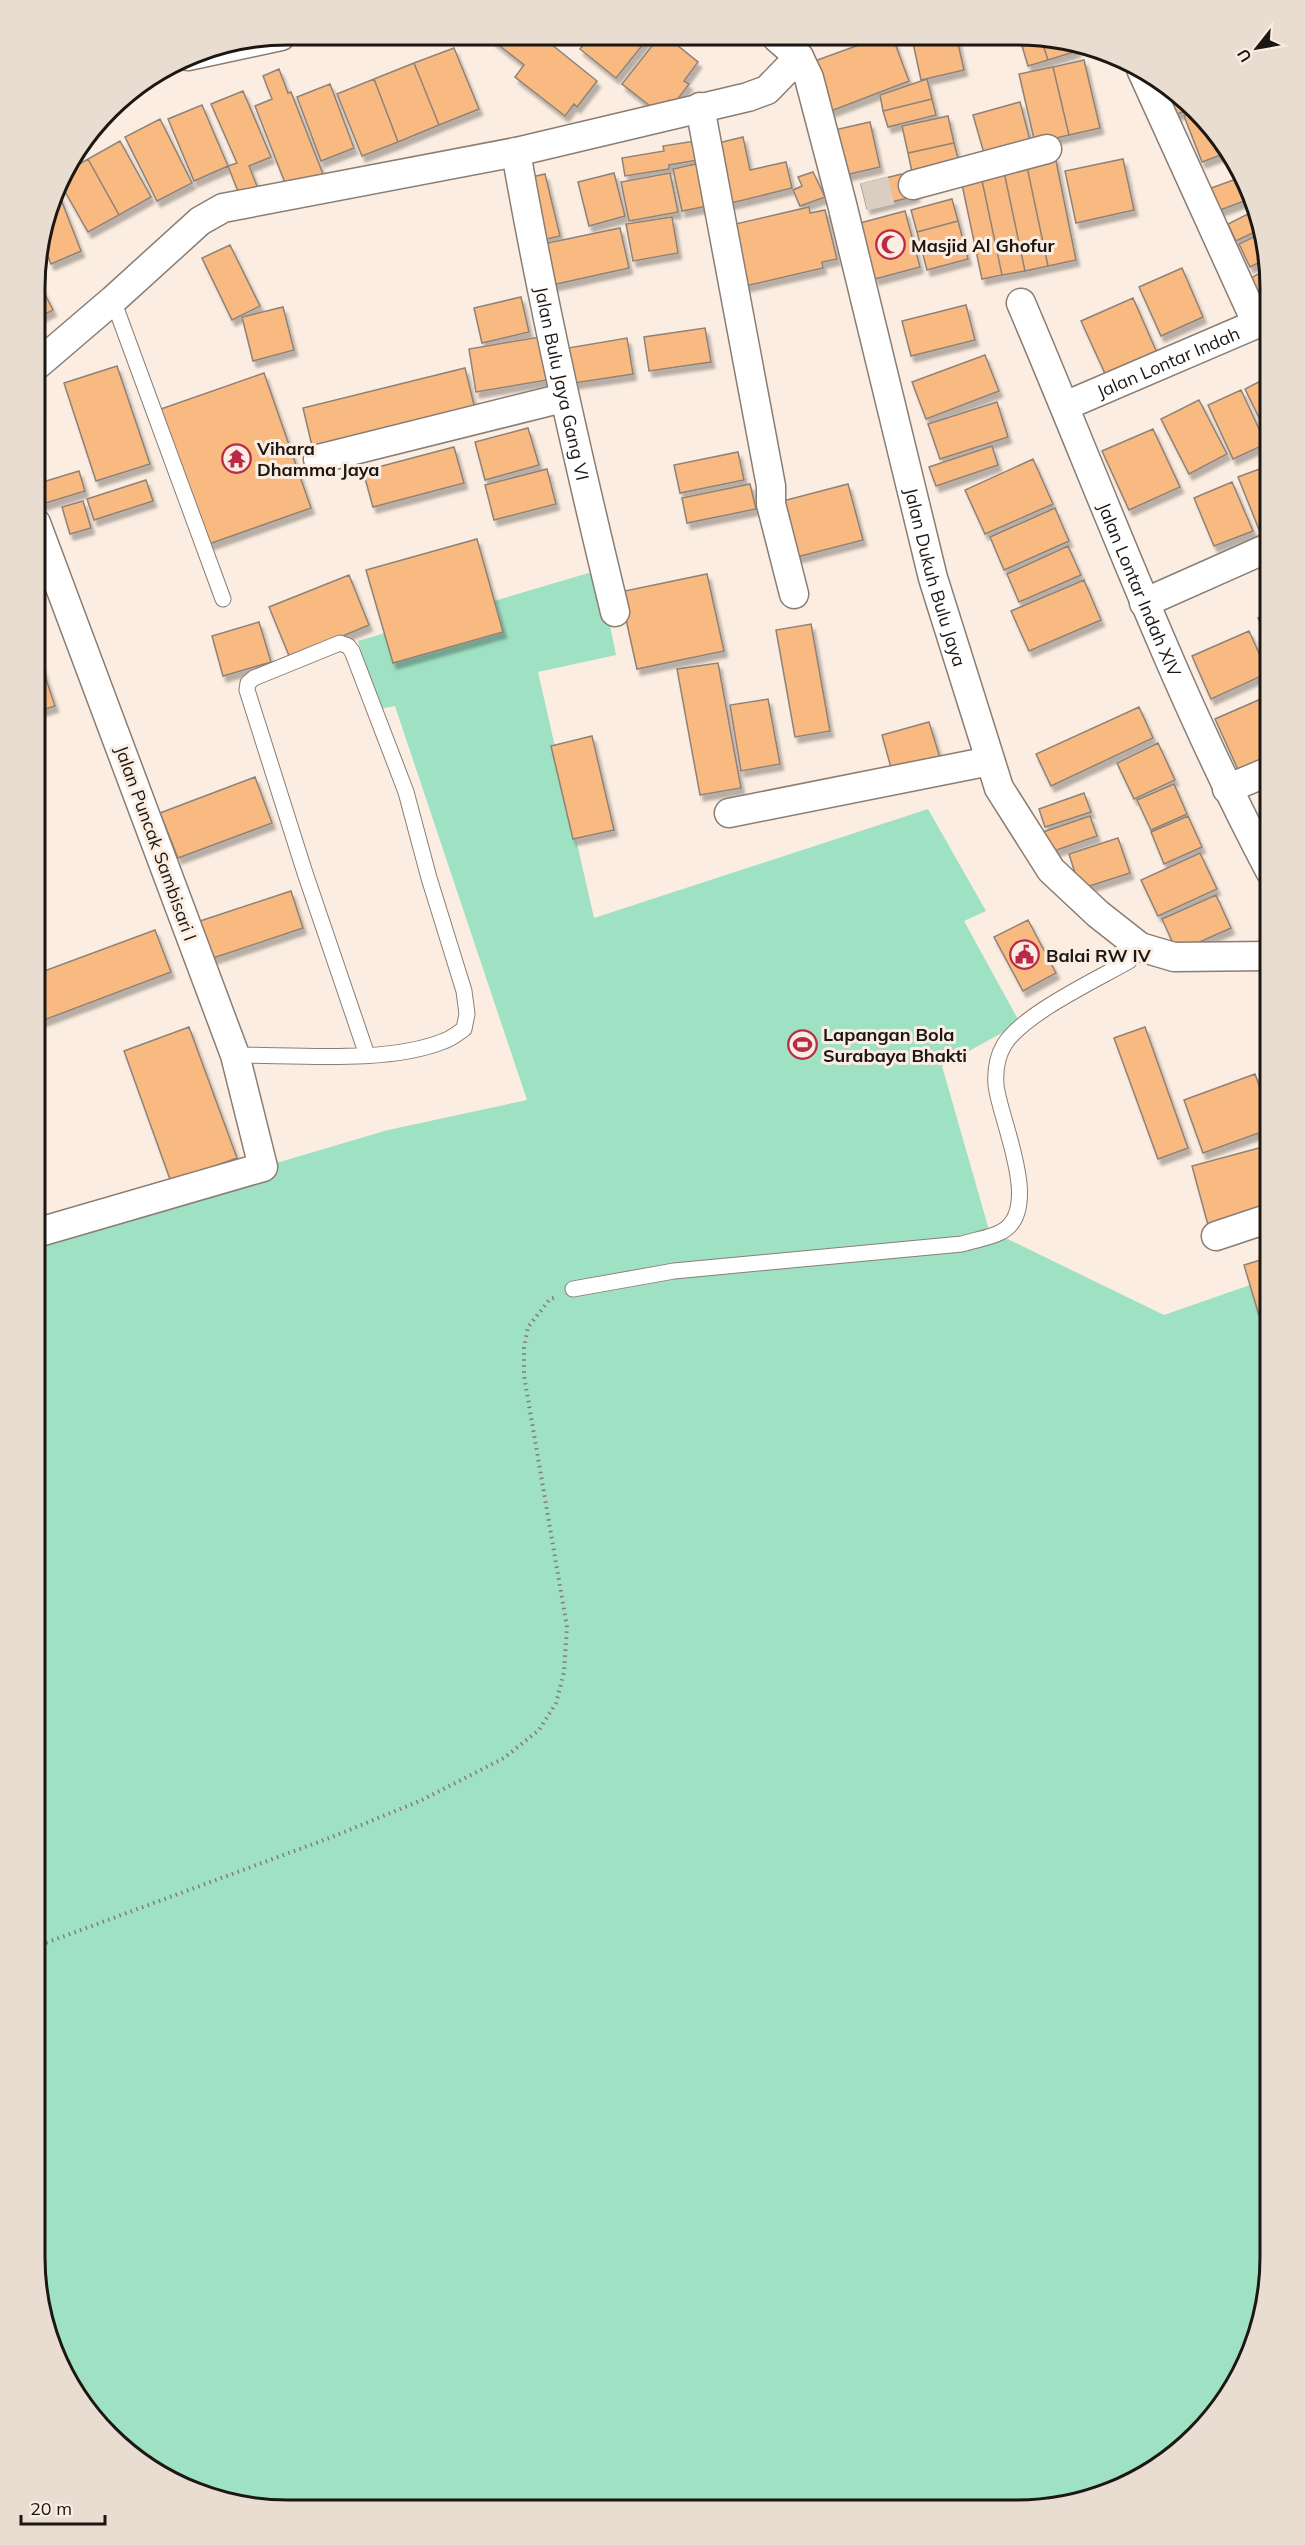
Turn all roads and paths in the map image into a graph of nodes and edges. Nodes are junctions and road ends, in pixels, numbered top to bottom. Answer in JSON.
{"nodes":[{"id":1,"x":785,"y":45,"type":"edge"},
{"id":2,"x":799,"y":57,"type":"junction"},
{"id":3,"x":1148,"y":84,"type":"edge"},
{"id":4,"x":700,"y":107,"type":"junction"},
{"id":5,"x":1047,"y":149,"type":"dead end"},
{"id":6,"x":516,"y":152,"type":"junction"},
{"id":7,"x":913,"y":185,"type":"tunnel mouth"},
{"id":8,"x":113,"y":300,"type":"junction"},
{"id":9,"x":1021,"y":303,"type":"dead end"},
{"id":10,"x":1260,"y":313,"type":"edge"},
{"id":11,"x":1260,"y":323,"type":"edge"},
{"id":12,"x":45,"y":357,"type":"edge"},
{"id":13,"x":563,"y":398,"type":"junction"},
{"id":14,"x":1065,"y":406,"type":"junction"},
{"id":15,"x":318,"y":459,"type":"dead end"},
{"id":16,"x":45,"y":547,"type":"edge"},
{"id":17,"x":1260,"y":551,"type":"edge"},
{"id":18,"x":794,"y":594,"type":"dead end"},
{"id":19,"x":223,"y":599,"type":"dead end"},
{"id":20,"x":1143,"y":603,"type":"junction"},
{"id":21,"x":615,"y":612,"type":"dead end"},
{"id":22,"x":990,"y":761,"type":"junction"},
{"id":23,"x":1260,"y":775,"type":"edge"},
{"id":24,"x":1227,"y":789,"type":"junction"},
{"id":25,"x":729,"y":813,"type":"dead end"},
{"id":26,"x":1260,"y":852,"type":"edge"},
{"id":27,"x":1140,"y":947,"type":"junction"},
{"id":28,"x":1260,"y":957,"type":"edge"},
{"id":29,"x":235,"y":1055,"type":"junction"},
{"id":30,"x":367,"y":1055,"type":"junction"},
{"id":31,"x":1260,"y":1221,"type":"edge"},
{"id":32,"x":45,"y":1230,"type":"edge"},
{"id":33,"x":1216,"y":1236,"type":"dead end"},
{"id":34,"x":573,"y":1289,"type":"joint"},
{"id":35,"x":45,"y":1943,"type":"edge"}],
"edges":[{"from":1,"to":2,"type":"street","name":"Jalan Dukuh Bulu Jaya"},
{"from":2,"to":4,"type":"street"},
{"from":2,"to":22,"type":"street","name":"Jalan Dukuh Bulu Jaya"},
{"from":3,"to":10,"type":"street"},
{"from":4,"to":6,"type":"street"},
{"from":4,"to":18,"type":"street"},
{"from":5,"to":7,"type":"street"},
{"from":6,"to":8,"type":"street"},
{"from":6,"to":13,"type":"street","name":"Jalan Bulu Jaya Gang VI"},
{"from":8,"to":12,"type":"street"},
{"from":8,"to":19,"type":"lane"},
{"from":9,"to":14,"type":"street","name":"Jalan Lontar Indah XIV"},
{"from":11,"to":14,"type":"street","name":"Jalan Lontar Indah"},
{"from":13,"to":15,"type":"street"},
{"from":13,"to":21,"type":"street","name":"Jalan Bulu Jaya Gang VI"},
{"from":14,"to":20,"type":"street","name":"Jalan Lontar Indah XIV"},
{"from":16,"to":29,"type":"street","name":"Jalan Puncak Sambisari I"},
{"from":17,"to":20,"type":"street"},
{"from":20,"to":24,"type":"street","name":"Jalan Lontar Indah XIV"},
{"from":22,"to":25,"type":"street"},
{"from":22,"to":27,"type":"street","name":"Jalan Dukuh Bulu Jaya"},
{"from":23,"to":24,"type":"street"},
{"from":24,"to":26,"type":"street","name":"Jalan Lontar Indah XIV"},
{"from":27,"to":28,"type":"street","name":"Jalan Dukuh Bulu Jaya"},
{"from":27,"to":34,"type":"lane"},
{"from":29,"to":30,"type":"lane"},
{"from":29,"to":32,"type":"street","name":"Jalan Puncak Sambisari I"},
{"from":30,"to":30,"type":"lane"},
{"from":31,"to":33,"type":"street"},
{"from":34,"to":35,"type":"path"}]}
